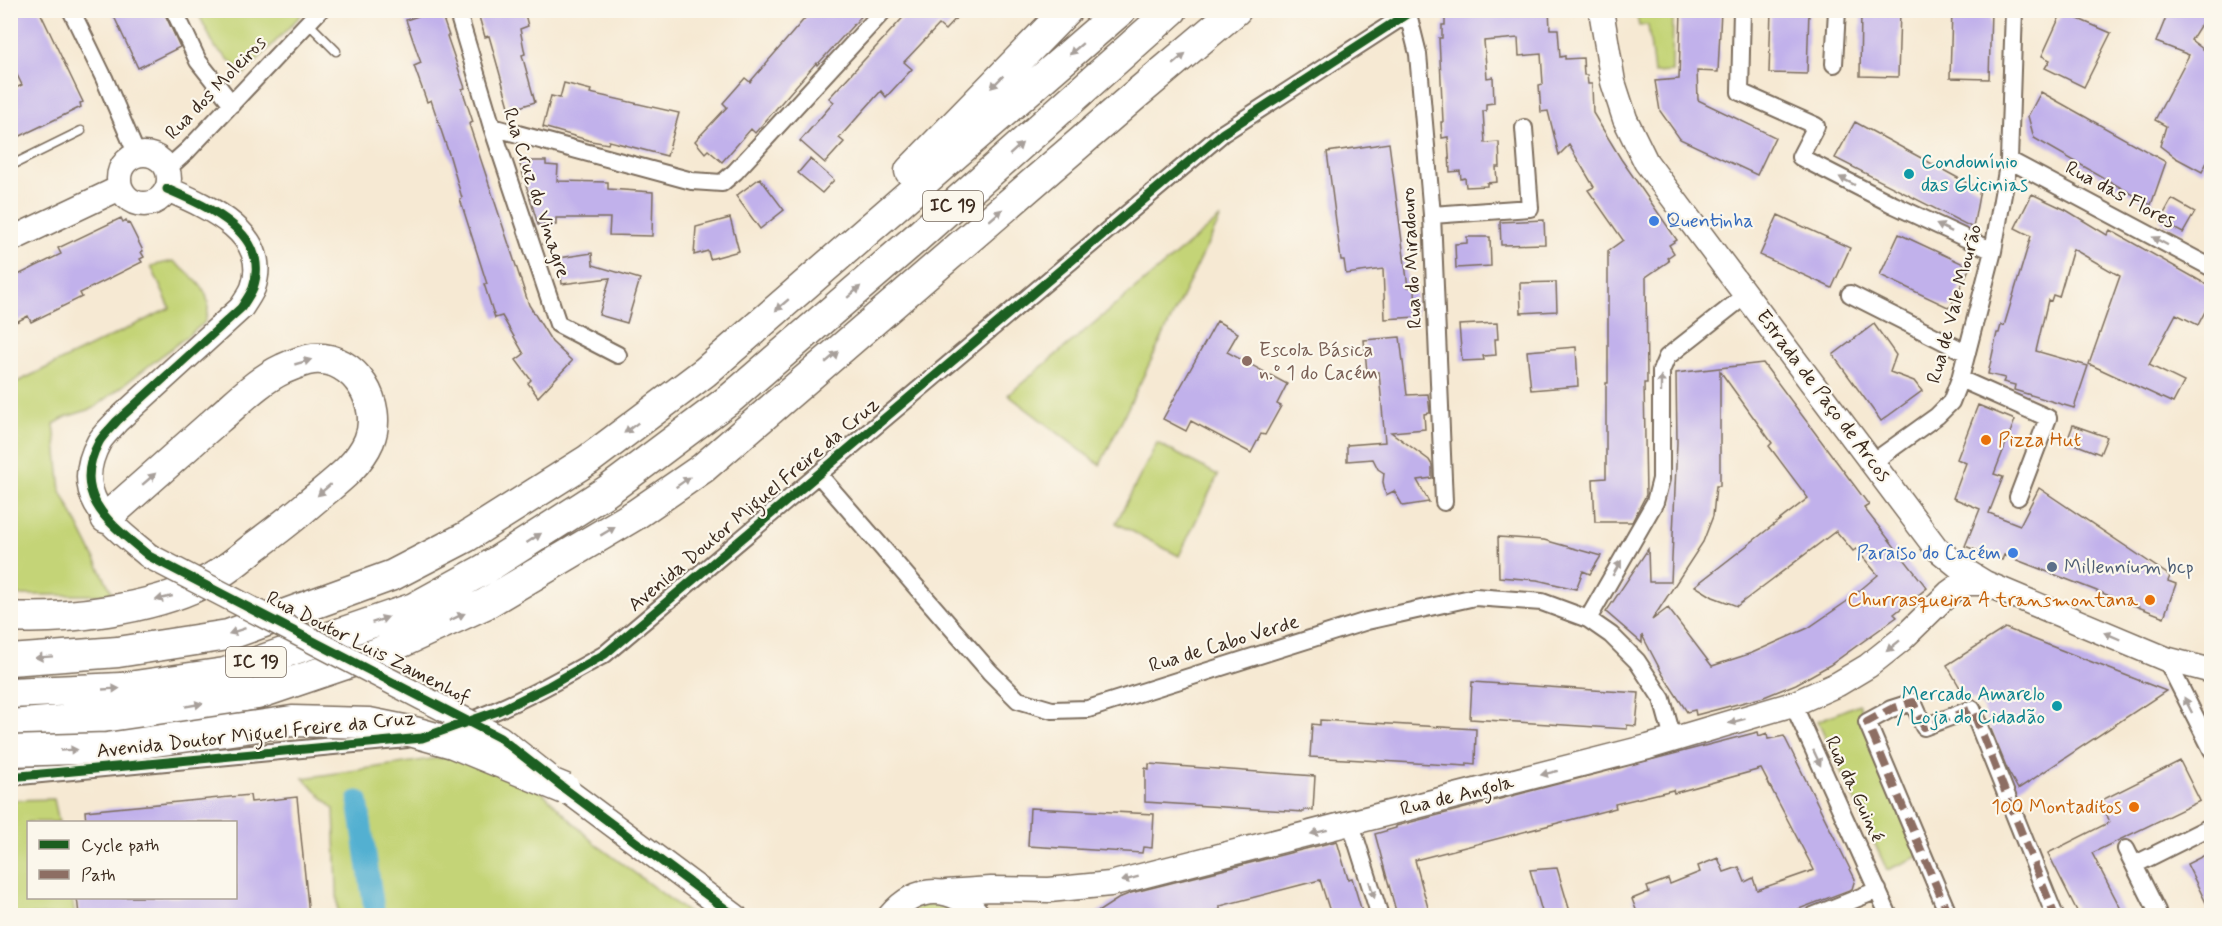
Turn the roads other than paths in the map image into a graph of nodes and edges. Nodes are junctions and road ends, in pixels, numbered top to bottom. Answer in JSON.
{"nodes":[{"id":1,"x":71,"y":10,"type":"edge"},
{"id":2,"x":174,"y":10,"type":"edge"},
{"id":3,"x":320,"y":10,"type":"edge"},
{"id":4,"x":457,"y":10,"type":"edge"},
{"id":5,"x":884,"y":10,"type":"edge"},
{"id":6,"x":1067,"y":10,"type":"edge"},
{"id":7,"x":1121,"y":10,"type":"edge"},
{"id":8,"x":1172,"y":10,"type":"edge"},
{"id":9,"x":1236,"y":10,"type":"edge"},
{"id":10,"x":1742,"y":10,"type":"edge"},
{"id":11,"x":1837,"y":10,"type":"edge"},
{"id":12,"x":2014,"y":10,"type":"edge"},
{"id":13,"x":1411,"y":12,"type":"edge"},
{"id":14,"x":1603,"y":13,"type":"edge"},
{"id":15,"x":308,"y":23,"type":"junction"},
{"id":16,"x":336,"y":51,"type":"dead end"},
{"id":17,"x":1834,"y":64,"type":"dead end"},
{"id":18,"x":232,"y":104,"type":"junction"},
{"id":19,"x":492,"y":127,"type":"junction"},
{"id":20,"x":1524,"y":128,"type":"dead end"},
{"id":21,"x":81,"y":131,"type":"dead end"},
{"id":22,"x":137,"y":155,"type":"junction"},
{"id":23,"x":2009,"y":160,"type":"junction"},
{"id":24,"x":10,"y":166,"type":"edge"},
{"id":25,"x":167,"y":179,"type":"junction"},
{"id":26,"x":120,"y":188,"type":"junction"},
{"id":27,"x":890,"y":211,"type":"junction"},
{"id":28,"x":1432,"y":215,"type":"junction"},
{"id":29,"x":13,"y":232,"type":"edge"},
{"id":30,"x":1993,"y":251,"type":"junction"},
{"id":31,"x":2211,"y":268,"type":"edge"},
{"id":32,"x":1850,"y":294,"type":"dead end"},
{"id":33,"x":1746,"y":295,"type":"junction"},
{"id":34,"x":1967,"y":353,"type":"junction"},
{"id":35,"x":618,"y":355,"type":"dead end"},
{"id":36,"x":1960,"y":379,"type":"junction"},
{"id":37,"x":1873,"y":462,"type":"junction"},
{"id":38,"x":819,"y":475,"type":"junction"},
{"id":39,"x":2018,"y":496,"type":"dead end"},
{"id":40,"x":1444,"y":502,"type":"dead end"},
{"id":41,"x":106,"y":518,"type":"junction"},
{"id":42,"x":1936,"y":548,"type":"junction"},
{"id":43,"x":1985,"y":583,"type":"junction"},
{"id":44,"x":1936,"y":606,"type":"junction"},
{"id":45,"x":10,"y":617,"type":"edge"},
{"id":46,"x":1588,"y":619,"type":"junction"},
{"id":47,"x":2166,"y":659,"type":"junction"},
{"id":48,"x":10,"y":660,"type":"edge"},
{"id":49,"x":2211,"y":671,"type":"edge"},
{"id":50,"x":10,"y":693,"type":"edge"},
{"id":51,"x":1793,"y":704,"type":"junction"},
{"id":52,"x":10,"y":725,"type":"edge"},
{"id":53,"x":1673,"y":739,"type":"junction"},
{"id":54,"x":2211,"y":750,"type":"edge"},
{"id":55,"x":10,"y":751,"type":"edge"},
{"id":56,"x":10,"y":777,"type":"edge"},
{"id":57,"x":565,"y":789,"type":"junction"},
{"id":58,"x":1351,"y":824,"type":"junction"},
{"id":59,"x":2211,"y":826,"type":"edge"},
{"id":60,"x":2126,"y":849,"type":"dead end"},
{"id":61,"x":2134,"y":865,"type":"junction"},
{"id":62,"x":1878,"y":890,"type":"junction"},
{"id":63,"x":946,"y":892,"type":"junction"},
{"id":64,"x":2157,"y":911,"type":"dead end"},
{"id":65,"x":735,"y":915,"type":"edge"},
{"id":66,"x":890,"y":915,"type":"edge"},
{"id":67,"x":980,"y":915,"type":"edge"},
{"id":68,"x":1380,"y":915,"type":"edge"},
{"id":69,"x":1813,"y":915,"type":"edge"},
{"id":70,"x":1889,"y":915,"type":"edge"},
{"id":71,"x":1950,"y":915,"type":"edge"},
{"id":72,"x":2055,"y":915,"type":"edge"}],
"edges":[{"from":1,"to":22,"type":"street"},
{"from":2,"to":18,"type":"street"},
{"from":3,"to":15,"type":"street","name":"Rua dos Moleiros"},
{"from":4,"to":19,"type":"street","name":"Rua Cruz do Vinagre"},
{"from":5,"to":19,"type":"street"},
{"from":6,"to":27,"type":"highway","one_way":true},
{"from":7,"to":27,"type":"highway","number":"IC 19","one_way":true},
{"from":50,"to":8,"type":"highway","number":"IC 19","one_way":true},
{"from":52,"to":9,"type":"highway","one_way":true},
{"from":30,"to":10,"type":"street","one_way":true},
{"from":11,"to":17,"type":"street"},
{"from":12,"to":23,"type":"street","name":"Rua de Vale Mourão"},
{"from":13,"to":28,"type":"street","name":"Rua do Miradouro"},
{"from":13,"to":38,"type":"street","name":"Avenida Doutor Miguel Freire da Cruz"},
{"from":14,"to":33,"type":"street","name":"Estrada de Paço de Arcos"},
{"from":15,"to":16,"type":"lane"},
{"from":15,"to":18,"type":"street","name":"Rua dos Moleiros"},
{"from":18,"to":25,"type":"street","name":"Rua dos Moleiros"},
{"from":19,"to":35,"type":"street","name":"Rua Cruz do Vinagre"},
{"from":20,"to":28,"type":"street"},
{"from":21,"to":24,"type":"lane"},
{"from":22,"to":25,"type":"street"},
{"from":22,"to":26,"type":"street"},
{"from":23,"to":30,"type":"street","name":"Rua de Vale Mourão"},
{"from":31,"to":23,"type":"street","name":"Rua das Flores","one_way":true},
{"from":25,"to":26,"type":"street"},
{"from":25,"to":41,"type":"street","name":"Rua Doutor Luis Zamenhof"},
{"from":26,"to":29,"type":"street"},
{"from":27,"to":48,"type":"highway","number":"IC 19","one_way":true},
{"from":28,"to":40,"type":"street","name":"Rua do Miradouro"},
{"from":30,"to":34,"type":"street","name":"Rua de Vale Mourão"},
{"from":32,"to":34,"type":"street"},
{"from":33,"to":37,"type":"street","name":"Estrada de Paço de Arcos"},
{"from":46,"to":33,"type":"street","one_way":true},
{"from":34,"to":36,"type":"street","name":"Rua de Vale Mourão"},
{"from":36,"to":37,"type":"street","name":"Rua de Vale Mourão"},
{"from":36,"to":39,"type":"street"},
{"from":37,"to":42,"type":"street","name":"Estrada de Paço de Arcos"},
{"from":38,"to":46,"type":"street","name":"Rua de Cabo Verde"},
{"from":38,"to":56,"type":"street","name":"Avenida Doutor Miguel Freire da Cruz"},
{"from":41,"to":45,"type":"highway","one_way":true},
{"from":41,"to":57,"type":"street","name":"Rua Doutor Luis Zamenhof","bridge":true},
{"from":42,"to":43,"type":"street","name":"Estrada de Paço de Arcos"},
{"from":42,"to":44,"type":"street"},
{"from":43,"to":44,"type":"street","name":"Rua de Angola"},
{"from":47,"to":43,"type":"street","name":"Estrada de Paço de Arcos","one_way":true},
{"from":44,"to":51,"type":"street","name":"Rua de Angola","one_way":true},
{"from":46,"to":53,"type":"street","name":"Rua de Cabo Verde"},
{"from":47,"to":49,"type":"street","name":"Estrada de Paço de Arcos"},
{"from":54,"to":47,"type":"street","one_way":true},
{"from":51,"to":53,"type":"street","name":"Rua de Angola","one_way":true},
{"from":51,"to":62,"type":"street","name":"Rua da Guiné","one_way":true},
{"from":53,"to":58,"type":"street","name":"Rua de Angola","one_way":true},
{"from":55,"to":57,"type":"highway","one_way":true,"bridge":true},
{"from":57,"to":65,"type":"street","name":"Rua Doutor Luis Zamenhof"},
{"from":58,"to":63,"type":"street","name":"Rua de Angola","one_way":true},
{"from":58,"to":68,"type":"street","one_way":true},
{"from":59,"to":61,"type":"street"},
{"from":60,"to":61,"type":"street"},
{"from":61,"to":64,"type":"street"},
{"from":62,"to":69,"type":"street"},
{"from":62,"to":70,"type":"street","name":"Rua da Guiné"},
{"from":63,"to":66,"type":"street","name":"Rua de Angola"},
{"from":63,"to":67,"type":"street"},
{"from":71,"to":72,"type":"street"}]}
